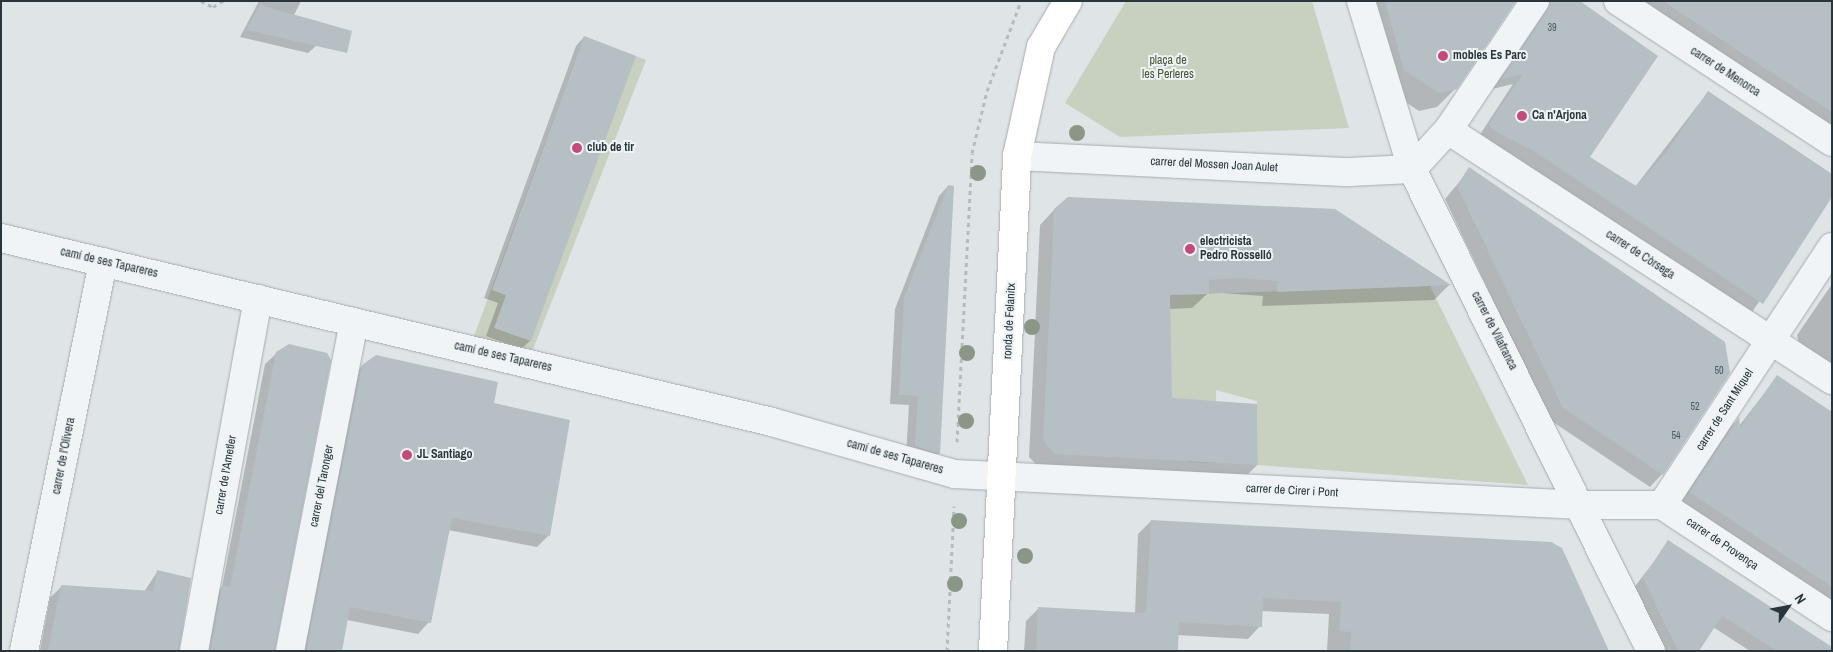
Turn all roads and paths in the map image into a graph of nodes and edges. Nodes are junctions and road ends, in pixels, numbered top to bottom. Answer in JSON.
{"nodes":[{"id":1,"x":201,"y":1,"type":"edge"},
{"id":2,"x":223,"y":1,"type":"edge"},
{"id":3,"x":1021,"y":1,"type":"edge"},
{"id":4,"x":1068,"y":1,"type":"edge"},
{"id":5,"x":1362,"y":1,"type":"edge"},
{"id":6,"x":1534,"y":1,"type":"edge"},
{"id":7,"x":1618,"y":1,"type":"edge"},
{"id":8,"x":1448,"y":130,"type":"junction"},
{"id":9,"x":1832,"y":142,"type":"edge"},
{"id":10,"x":1017,"y":156,"type":"junction"},
{"id":11,"x":1412,"y":169,"type":"junction"},
{"id":12,"x":1,"y":238,"type":"edge"},
{"id":13,"x":1832,"y":247,"type":"edge"},
{"id":14,"x":103,"y":262,"type":"junction"},
{"id":15,"x":258,"y":299,"type":"junction"},
{"id":16,"x":354,"y":322,"type":"junction"},
{"id":17,"x":1771,"y":340,"type":"junction"},
{"id":18,"x":1832,"y":380,"type":"edge"},
{"id":19,"x":955,"y":474,"type":"junction"},
{"id":20,"x":1003,"y":477,"type":"junction"},
{"id":21,"x":1581,"y":505,"type":"junction"},
{"id":22,"x":1662,"y":505,"type":"junction"},
{"id":23,"x":1832,"y":617,"type":"edge"},
{"id":24,"x":24,"y":651,"type":"edge"},
{"id":25,"x":194,"y":651,"type":"edge"},
{"id":26,"x":290,"y":651,"type":"edge"},
{"id":27,"x":947,"y":651,"type":"edge"},
{"id":28,"x":993,"y":651,"type":"edge"},
{"id":29,"x":1651,"y":651,"type":"edge"}],
"edges":[{"from":1,"to":2,"type":"path"},
{"from":3,"to":19,"type":"path"},
{"from":4,"to":10,"type":"main road","name":"ronda de Felanitx"},
{"from":5,"to":11,"type":"street","name":"carrer de Vilafranca"},
{"from":6,"to":8,"type":"street"},
{"from":7,"to":9,"type":"street","name":"carrer de Menorca"},
{"from":8,"to":11,"type":"street"},
{"from":8,"to":17,"type":"street","name":"carrer de Còrsega"},
{"from":10,"to":11,"type":"street","name":"carrer del Mossen Joan Aulet"},
{"from":10,"to":20,"type":"main road","name":"ronda de Felanitx"},
{"from":11,"to":21,"type":"street","name":"carrer de Vilafranca"},
{"from":12,"to":14,"type":"street","name":"camí de ses Tapareres"},
{"from":13,"to":17,"type":"street","name":"carrer de Sant Miquel"},
{"from":14,"to":15,"type":"street","name":"camí de ses Tapareres"},
{"from":14,"to":24,"type":"street","name":"carrer de l'Olivera"},
{"from":15,"to":16,"type":"street","name":"camí de ses Tapareres"},
{"from":15,"to":25,"type":"street","name":"carrer de l'Ametler"},
{"from":16,"to":19,"type":"street","name":"camí de ses Tapareres"},
{"from":16,"to":26,"type":"street","name":"carrer del Taronger"},
{"from":17,"to":18,"type":"street","name":"carrer de Còrsega"},
{"from":17,"to":22,"type":"street","name":"carrer de Sant Miquel"},
{"from":19,"to":20,"type":"street","name":"camí de ses Tapareres"},
{"from":19,"to":27,"type":"path"},
{"from":20,"to":21,"type":"street","name":"carrer de Cirer i Pont"},
{"from":20,"to":28,"type":"main road","name":"ronda de Felanitx"},
{"from":21,"to":22,"type":"street"},
{"from":21,"to":29,"type":"street","name":"carrer de Vilafranca"},
{"from":22,"to":23,"type":"street","name":"carrer de Provença"}]}
